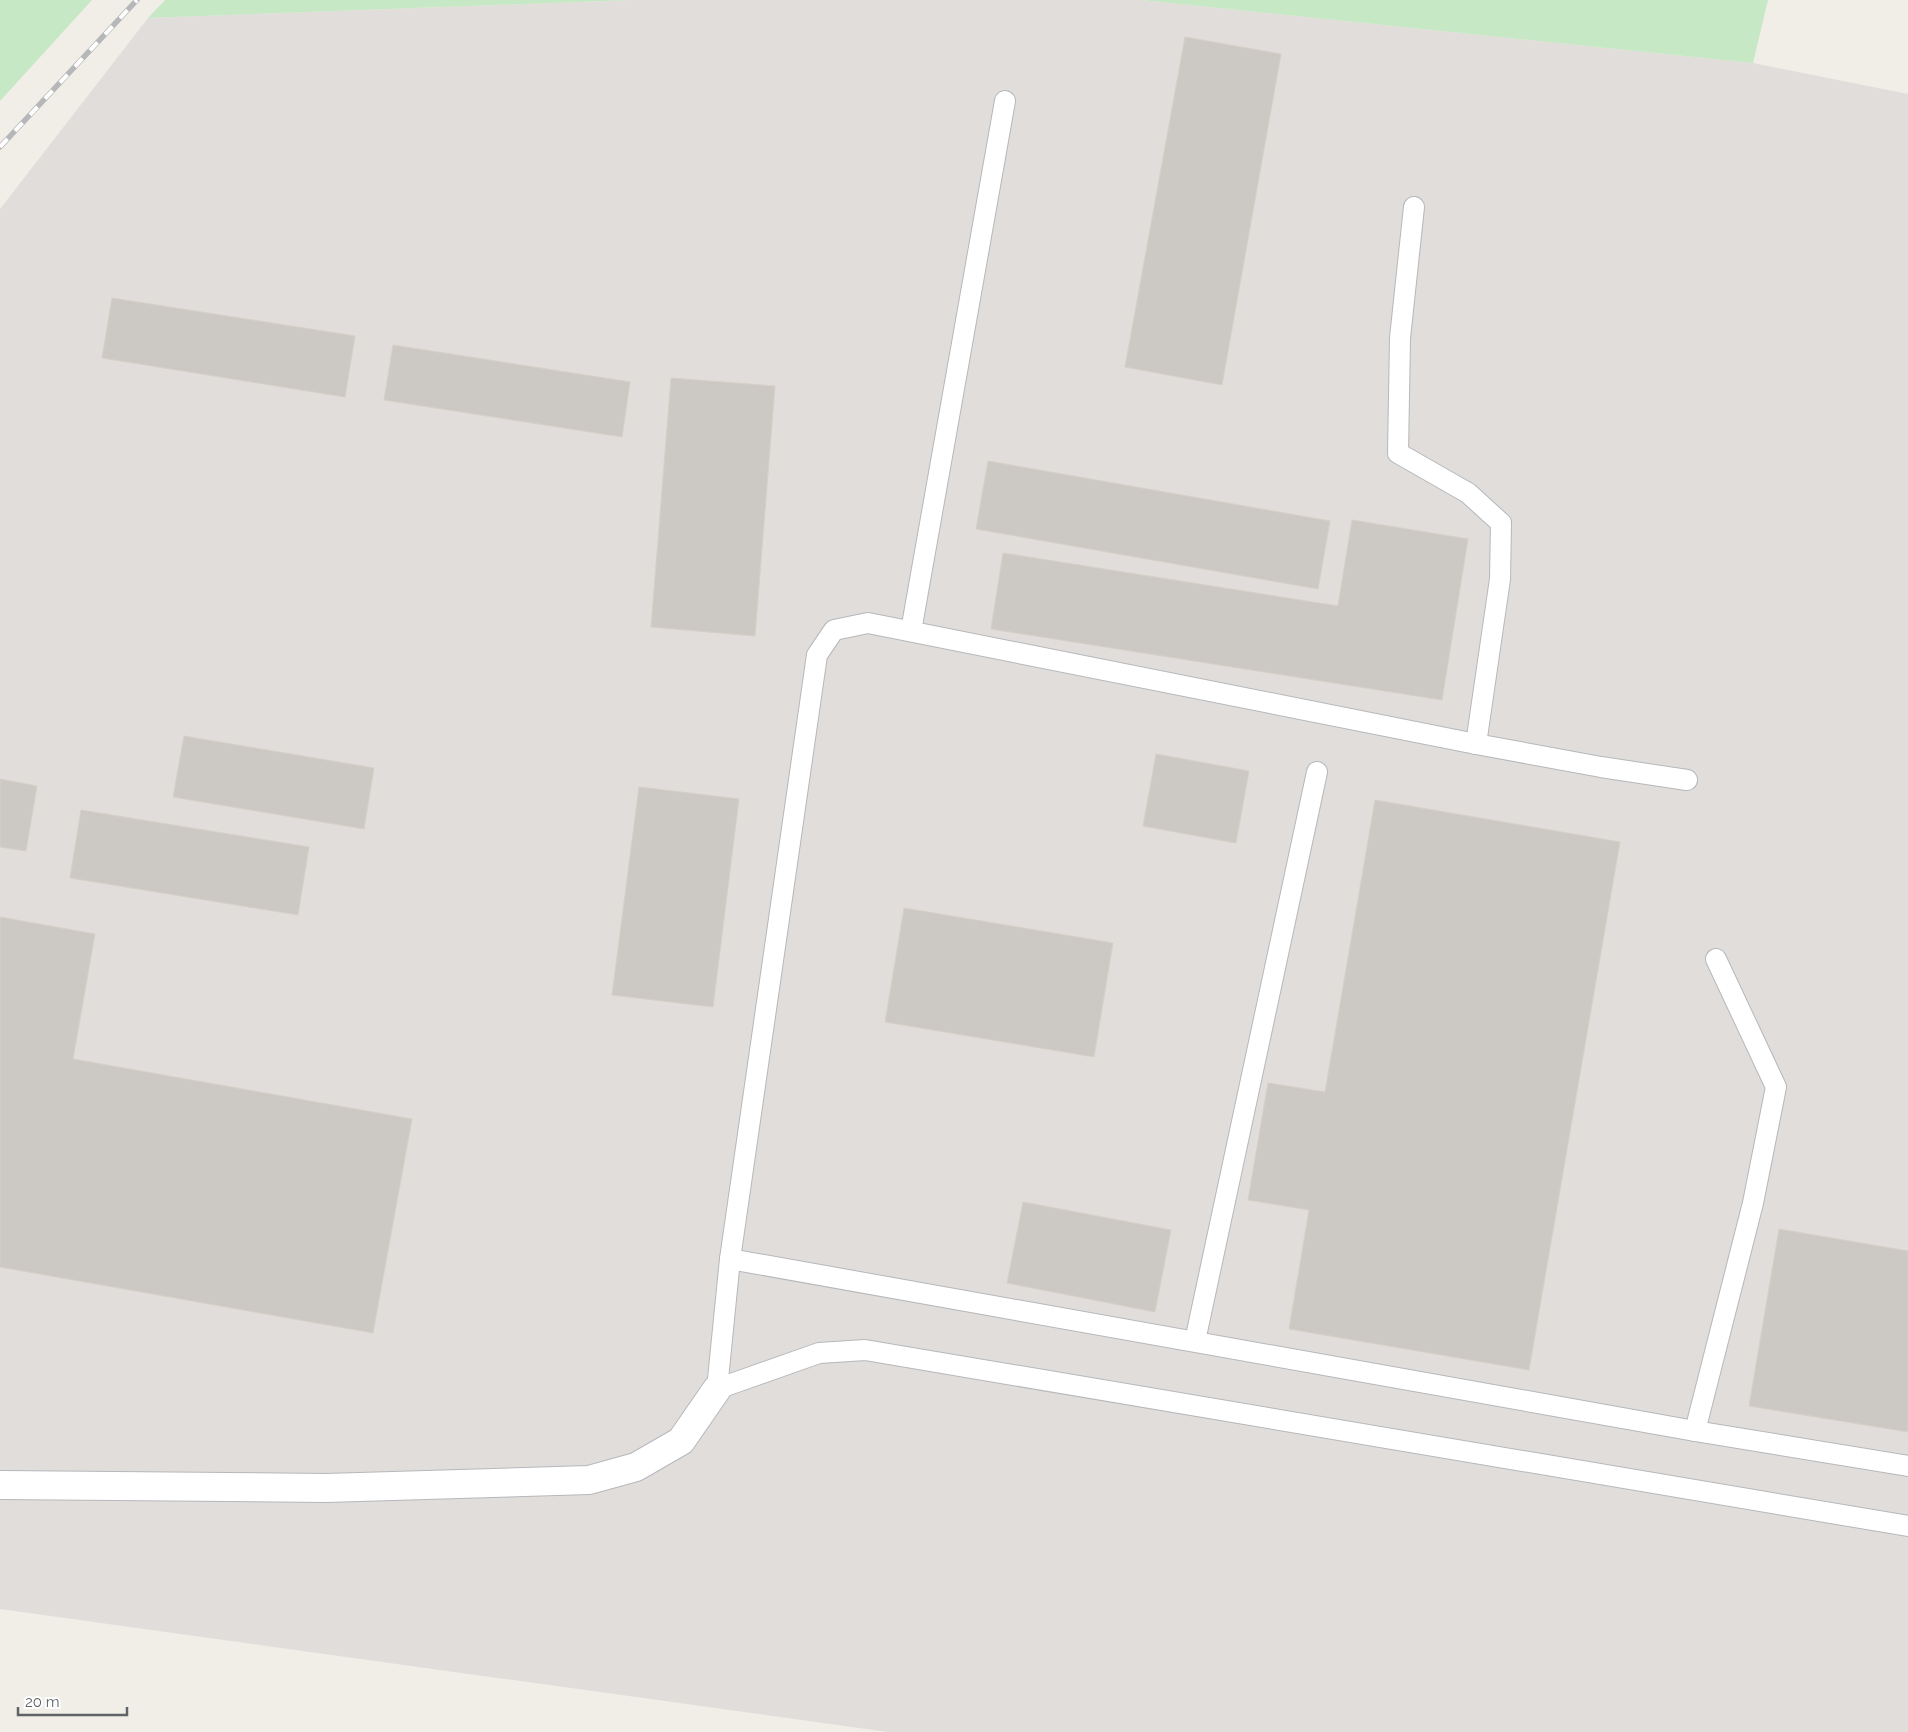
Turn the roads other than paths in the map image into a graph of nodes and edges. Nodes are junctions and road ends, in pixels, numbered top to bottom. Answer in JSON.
{"nodes":[{"id":1,"x":1006,"y":101,"type":"dead end"},
{"id":2,"x":1414,"y":207,"type":"dead end"},
{"id":3,"x":911,"y":631,"type":"junction"},
{"id":4,"x":1476,"y":744,"type":"junction"},
{"id":5,"x":1316,"y":772,"type":"dead end"},
{"id":6,"x":1687,"y":780,"type":"dead end"},
{"id":7,"x":1716,"y":959,"type":"dead end"},
{"id":8,"x":730,"y":1259,"type":"junction"},
{"id":9,"x":1195,"y":1341,"type":"junction"},
{"id":10,"x":716,"y":1389,"type":"junction"},
{"id":11,"x":1695,"y":1431,"type":"junction"},
{"id":12,"x":1908,"y":1466,"type":"edge"},
{"id":13,"x":0,"y":1484,"type":"edge"},
{"id":14,"x":1908,"y":1526,"type":"edge"}],
"edges":[{"from":1,"to":3,"type":"lane"},
{"from":2,"to":4,"type":"lane"},
{"from":3,"to":4,"type":"lane"},
{"from":3,"to":8,"type":"lane"},
{"from":4,"to":6,"type":"lane"},
{"from":5,"to":9,"type":"lane"},
{"from":7,"to":11,"type":"lane"},
{"from":8,"to":9,"type":"lane"},
{"from":8,"to":10,"type":"lane"},
{"from":9,"to":11,"type":"lane"},
{"from":10,"to":13,"type":"street"},
{"from":10,"to":14,"type":"lane"},
{"from":11,"to":12,"type":"lane"}]}
